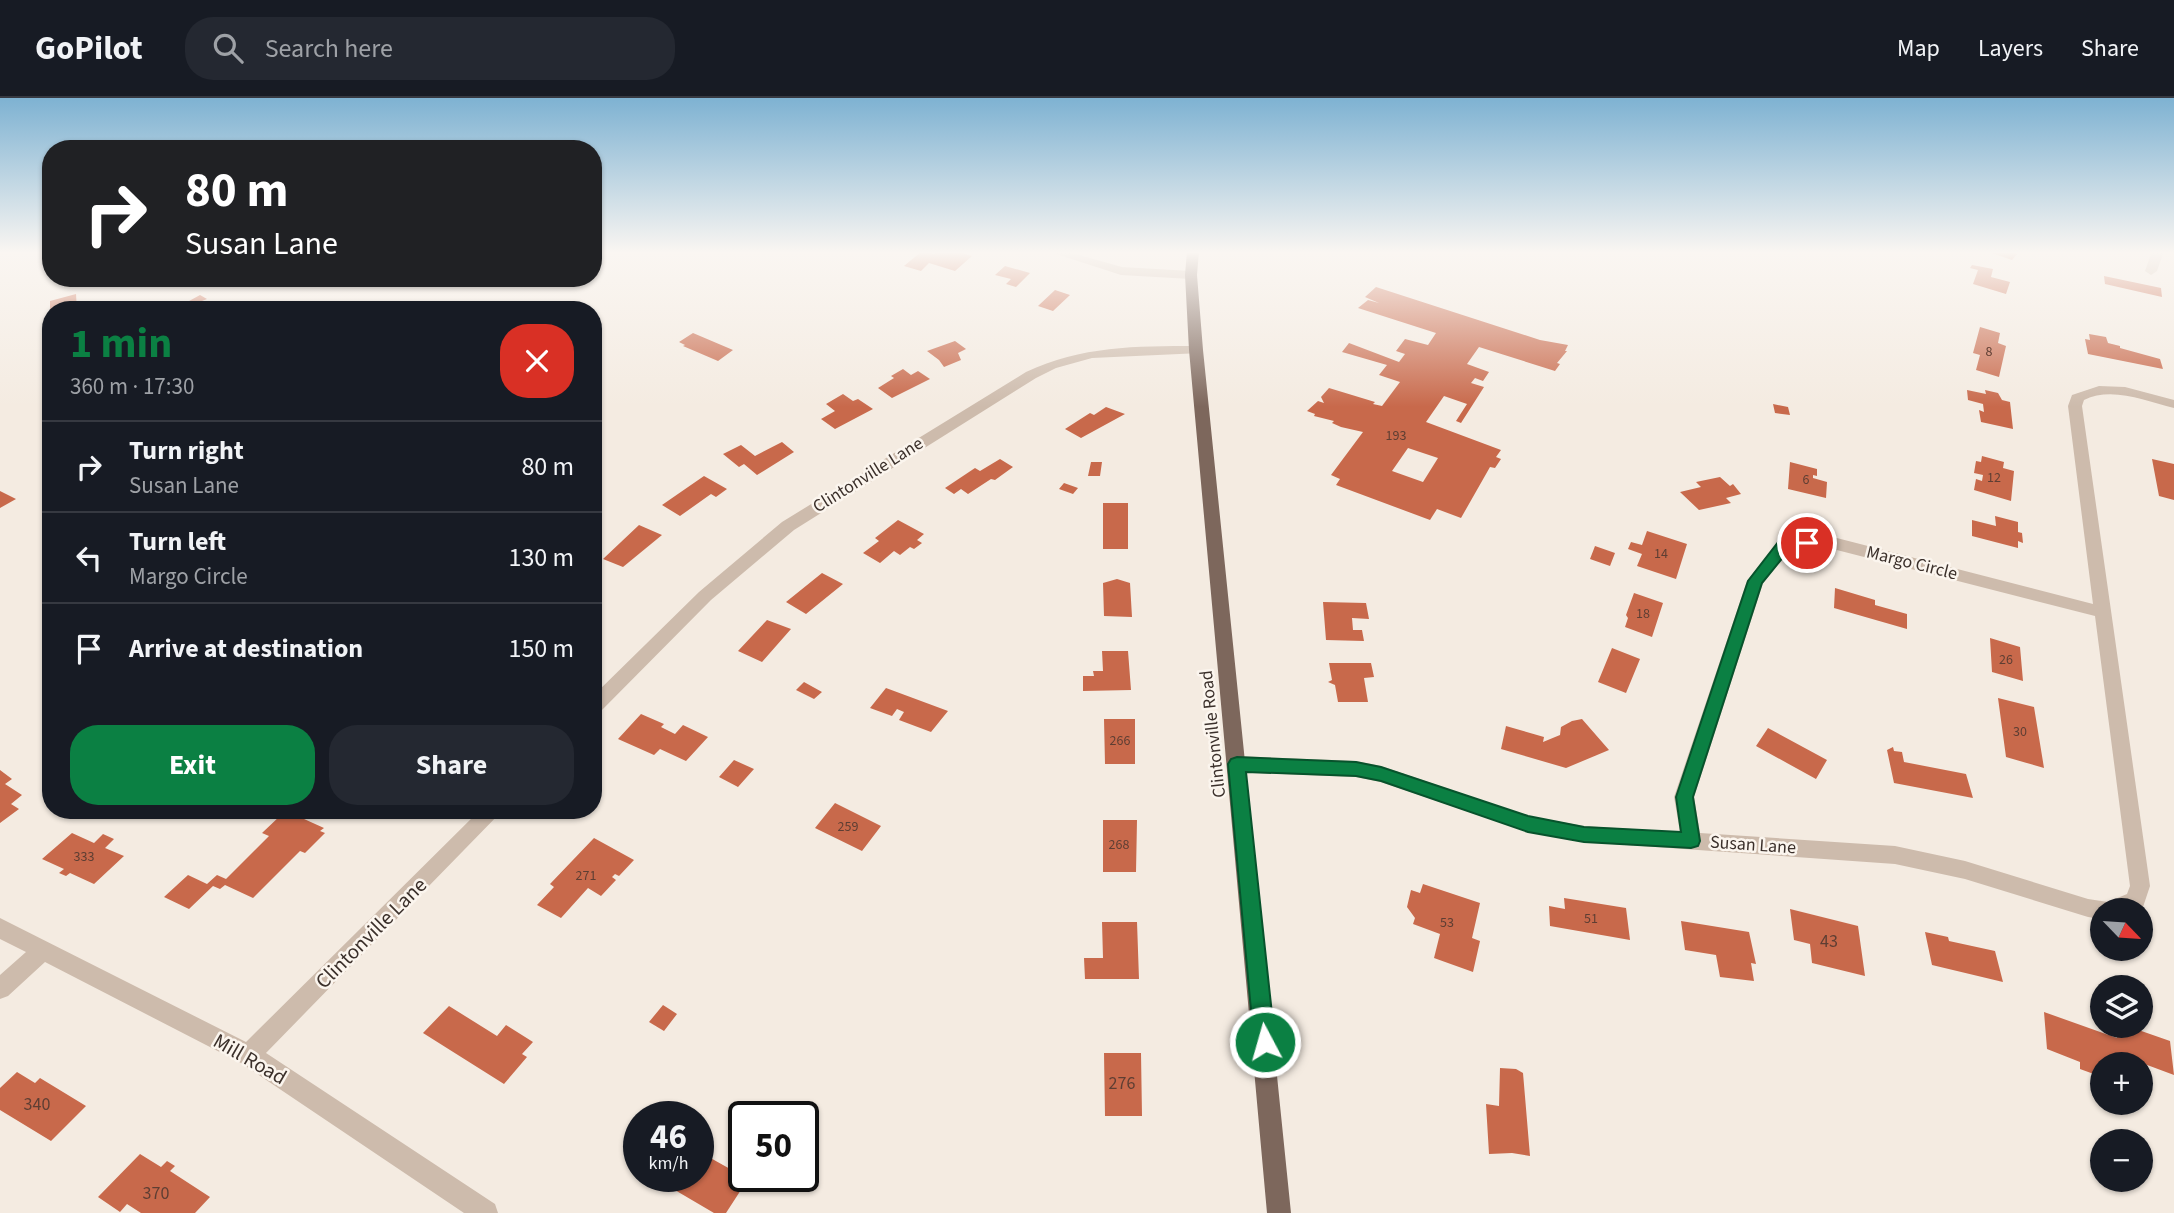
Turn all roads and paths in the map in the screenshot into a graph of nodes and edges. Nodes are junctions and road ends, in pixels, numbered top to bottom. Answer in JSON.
{"nodes":[{"id":1,"x":1193,"y":303,"type":"edge"},
{"id":2,"x":1196,"y":350,"type":"junction"},
{"id":3,"x":2174,"y":404,"type":"edge"},
{"id":4,"x":2102,"y":612,"type":"junction"},
{"id":5,"x":602,"y":699,"type":"edge"},
{"id":6,"x":1237,"y":764,"type":"junction"},
{"id":7,"x":484,"y":819,"type":"edge"},
{"id":8,"x":1691,"y":841,"type":"junction"},
{"id":9,"x":2136,"y":898,"type":"edge"},
{"id":10,"x":2090,"y":908,"type":"edge"},
{"id":11,"x":0,"y":928,"type":"edge"},
{"id":12,"x":43,"y":950,"type":"junction"},
{"id":13,"x":0,"y":989,"type":"edge"},
{"id":14,"x":249,"y":1055,"type":"junction"},
{"id":15,"x":486,"y":1213,"type":"edge"},
{"id":16,"x":1279,"y":1213,"type":"edge"}],
"edges":[{"from":1,"to":2,"type":"main road","name":"Clintonville Road"},
{"from":2,"to":5,"type":"street","name":"Clintonville Lane"},
{"from":2,"to":6,"type":"main road","name":"Clintonville Road"},
{"from":3,"to":4,"type":"street"},
{"from":4,"to":8,"type":"street","name":"Margo Circle"},
{"from":4,"to":9,"type":"street"},
{"from":6,"to":8,"type":"street","name":"Susan Lane"},
{"from":6,"to":16,"type":"main road","name":"Clintonville Road"},
{"from":7,"to":14,"type":"street","name":"Clintonville Lane"},
{"from":8,"to":10,"type":"street","name":"Susan Lane"},
{"from":11,"to":12,"type":"street","name":"Mill Road"},
{"from":12,"to":13,"type":"street"},
{"from":12,"to":14,"type":"street","name":"Mill Road"},
{"from":14,"to":15,"type":"street","name":"Mill Road"}]}
